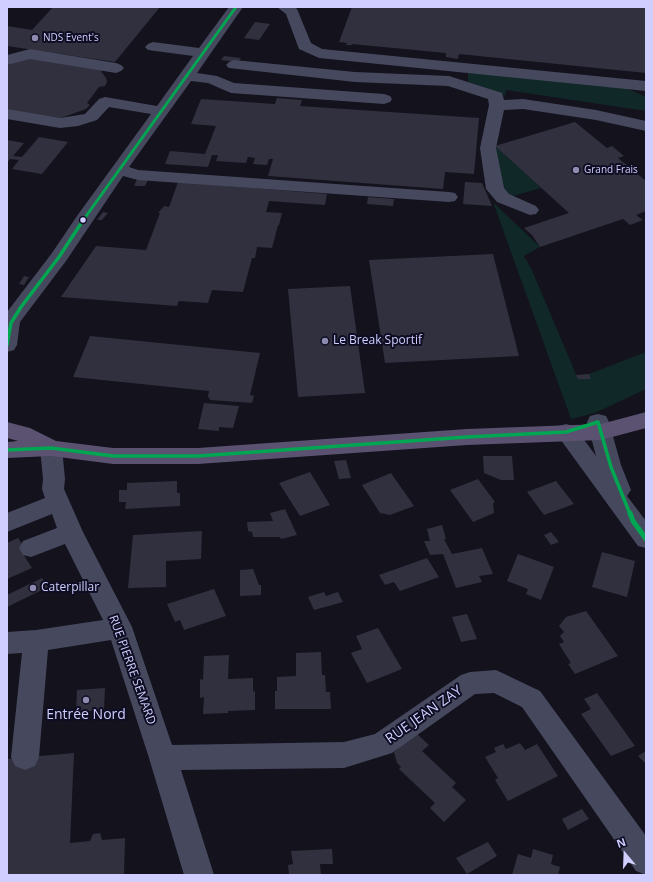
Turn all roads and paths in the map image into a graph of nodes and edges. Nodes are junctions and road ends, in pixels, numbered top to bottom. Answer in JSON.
{"nodes":[{"id":1,"x":236,"y":7,"type":"edge"},
{"id":2,"x":284,"y":7,"type":"edge"},
{"id":3,"x":153,"y":47,"type":"dead end"},
{"id":4,"x":203,"y":53,"type":"junction"},
{"id":5,"x":7,"y":60,"type":"edge"},
{"id":6,"x":234,"y":65,"type":"dead end"},
{"id":7,"x":116,"y":68,"type":"dead end"},
{"id":8,"x":186,"y":76,"type":"junction"},
{"id":9,"x":646,"y":86,"type":"edge"},
{"id":10,"x":384,"y":99,"type":"dead end"},
{"id":11,"x":497,"y":105,"type":"junction"},
{"id":12,"x":161,"y":111,"type":"junction"},
{"id":13,"x":7,"y":114,"type":"edge"},
{"id":14,"x":646,"y":126,"type":"edge"},
{"id":15,"x":119,"y":170,"type":"junction"},
{"id":16,"x":449,"y":197,"type":"dead end"},
{"id":17,"x":530,"y":210,"type":"dead end"},
{"id":18,"x":9,"y":324,"type":"edge"},
{"id":19,"x":7,"y":345,"type":"edge"},
{"id":20,"x":646,"y":407,"type":"edge"},
{"id":21,"x":646,"y":420,"type":"edge"},
{"id":22,"x":599,"y":427,"type":"junction"},
{"id":23,"x":7,"y":430,"type":"edge"},
{"id":24,"x":566,"y":432,"type":"junction"},
{"id":25,"x":51,"y":448,"type":"junction"},
{"id":26,"x":7,"y":450,"type":"edge"},
{"id":27,"x":58,"y":502,"type":"junction"},
{"id":28,"x":7,"y":523,"type":"edge"},
{"id":29,"x":640,"y":530,"type":"edge"},
{"id":30,"x":71,"y":532,"type":"junction"},
{"id":31,"x":31,"y":548,"type":"dead end"},
{"id":32,"x":119,"y":627,"type":"junction"},
{"id":33,"x":36,"y":642,"type":"junction"},
{"id":34,"x":7,"y":643,"type":"edge"},
{"id":35,"x":25,"y":757,"type":"dead end"},
{"id":36,"x":163,"y":758,"type":"junction"},
{"id":37,"x":646,"y":861,"type":"edge"},
{"id":38,"x":199,"y":875,"type":"edge"}],
"edges":[{"from":1,"to":4,"type":"street"},
{"from":2,"to":9,"type":"street"},
{"from":3,"to":4,"type":"street"},
{"from":4,"to":8,"type":"street"},
{"from":5,"to":7,"type":"street"},
{"from":6,"to":11,"type":"street"},
{"from":8,"to":10,"type":"street"},
{"from":8,"to":12,"type":"street"},
{"from":11,"to":14,"type":"street"},
{"from":11,"to":17,"type":"street"},
{"from":12,"to":13,"type":"street"},
{"from":12,"to":15,"type":"street"},
{"from":15,"to":16,"type":"street"},
{"from":15,"to":18,"type":"street"},
{"from":18,"to":19,"type":"street"},
{"from":20,"to":22,"type":"main road"},
{"from":21,"to":22,"type":"main road"},
{"from":22,"to":24,"type":"main road"},
{"from":22,"to":29,"type":"street"},
{"from":23,"to":25,"type":"main road"},
{"from":24,"to":25,"type":"main road"},
{"from":24,"to":29,"type":"street"},
{"from":25,"to":26,"type":"main road"},
{"from":25,"to":27,"type":"street","name":"RUE PIERRE SEMARD"},
{"from":27,"to":28,"type":"street"},
{"from":27,"to":30,"type":"street","name":"RUE PIERRE SEMARD"},
{"from":30,"to":31,"type":"street"},
{"from":30,"to":32,"type":"street","name":"RUE PIERRE SEMARD"},
{"from":32,"to":33,"type":"street"},
{"from":32,"to":36,"type":"street","name":"RUE PIERRE SEMARD"},
{"from":33,"to":34,"type":"street"},
{"from":33,"to":35,"type":"street"},
{"from":36,"to":37,"type":"street","name":"RUE JEAN ZAY"},
{"from":36,"to":38,"type":"street","name":"RUE PIERRE SEMARD"}]}
